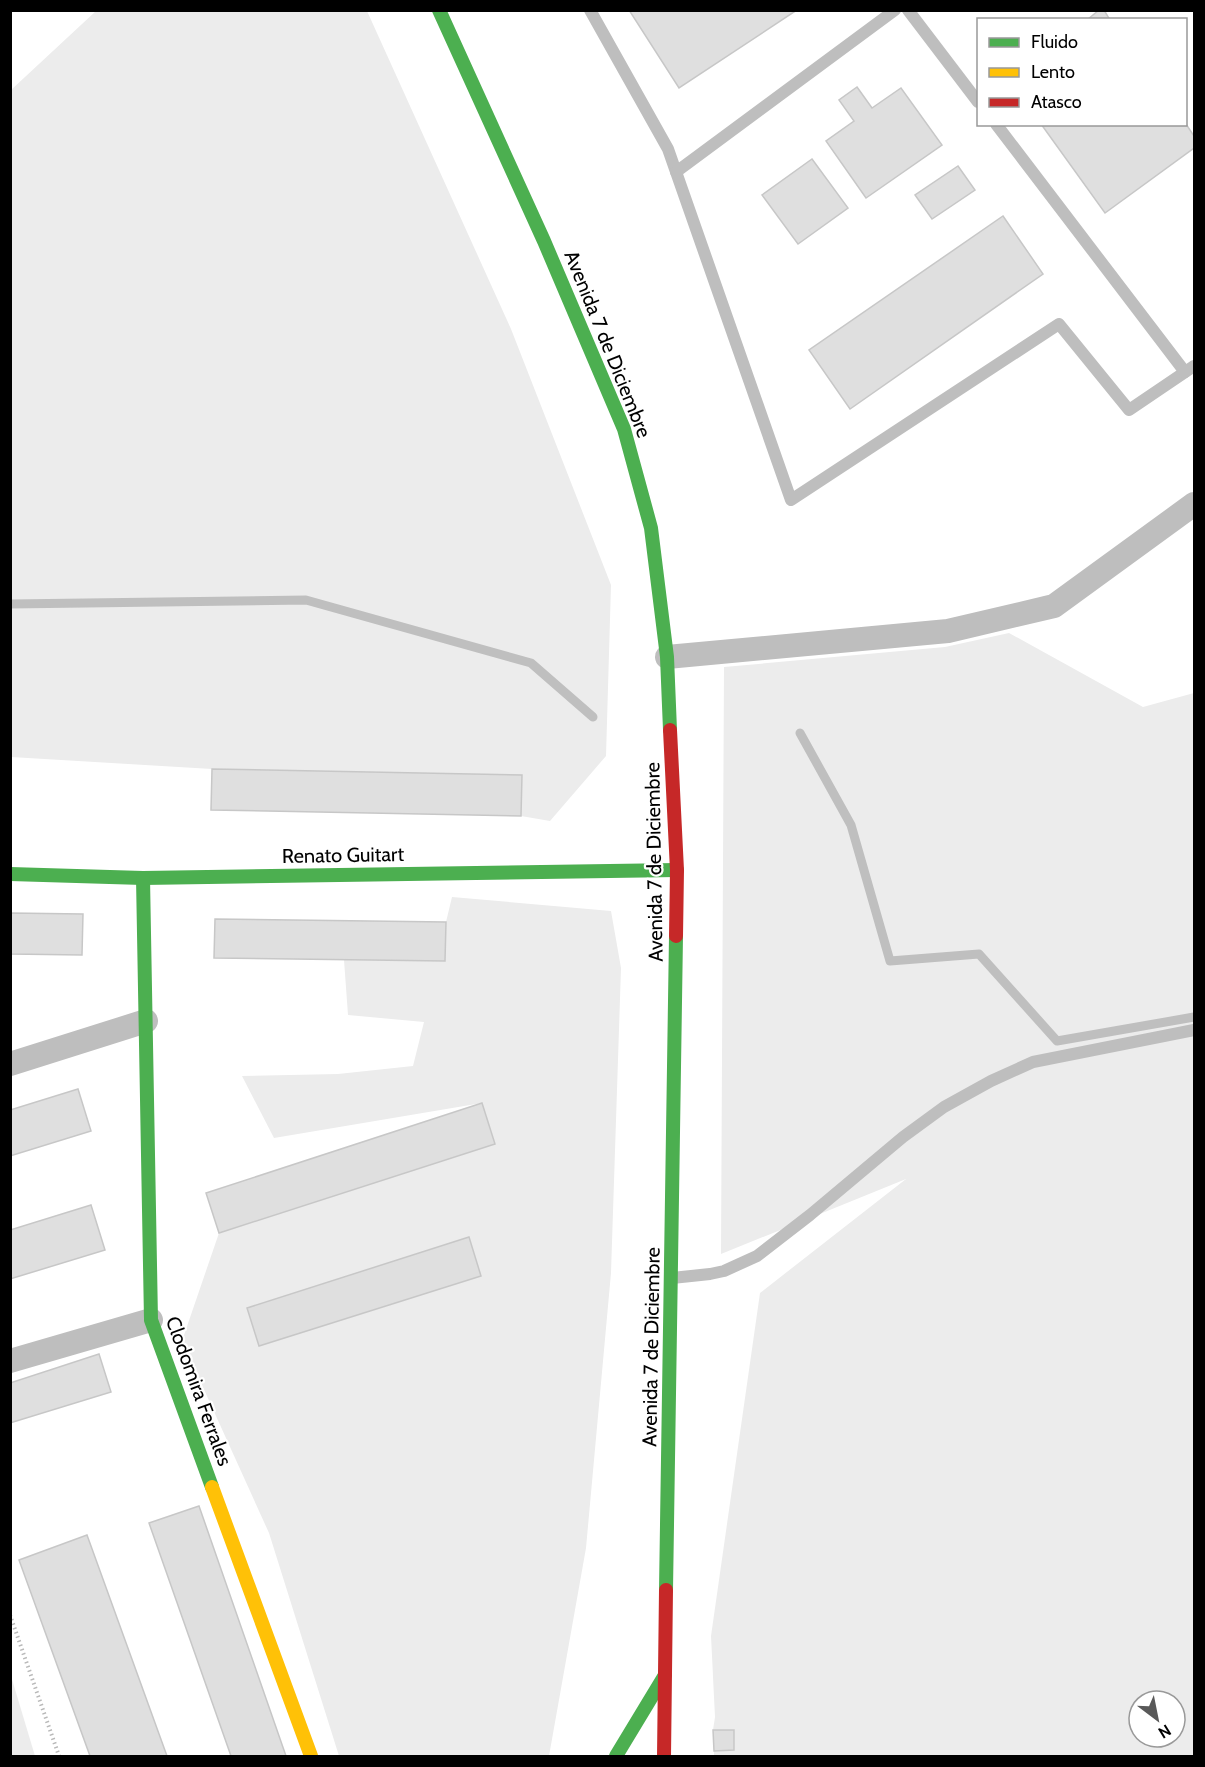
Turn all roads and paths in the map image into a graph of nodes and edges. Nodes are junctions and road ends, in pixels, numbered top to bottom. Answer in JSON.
{"nodes":[{"id":1,"x":439,"y":10,"type":"edge"},
{"id":2,"x":590,"y":10,"type":"edge"},
{"id":3,"x":896,"y":10,"type":"edge"},
{"id":4,"x":908,"y":10,"type":"edge"},
{"id":5,"x":977,"y":101,"type":"edge"},
{"id":6,"x":998,"y":126,"type":"edge"},
{"id":7,"x":676,"y":172,"type":"junction"},
{"id":8,"x":1190,"y":369,"type":"edge"},
{"id":9,"x":1194,"y":504,"type":"edge"},
{"id":10,"x":667,"y":657,"type":"junction"},
{"id":11,"x":677,"y":870,"type":"junction"},
{"id":12,"x":10,"y":874,"type":"edge"},
{"id":13,"x":143,"y":878,"type":"junction"},
{"id":14,"x":146,"y":1021,"type":"junction"},
{"id":15,"x":1194,"y":1030,"type":"edge"},
{"id":16,"x":10,"y":1064,"type":"edge"},
{"id":17,"x":671,"y":1278,"type":"junction"},
{"id":18,"x":151,"y":1320,"type":"junction"},
{"id":19,"x":10,"y":1361,"type":"edge"},
{"id":20,"x":10,"y":1615,"type":"edge"},
{"id":21,"x":666,"y":1673,"type":"junction"},
{"id":22,"x":59,"y":1756,"type":"edge"},
{"id":23,"x":311,"y":1756,"type":"edge"},
{"id":24,"x":616,"y":1756,"type":"edge"},
{"id":25,"x":664,"y":1756,"type":"edge"}],
"edges":[{"from":1,"to":10,"type":"main road","name":"Avenida 7 de Diciembre"},
{"from":2,"to":7,"type":"lane"},
{"from":3,"to":7,"type":"lane"},
{"from":4,"to":5,"type":"lane"},
{"from":6,"to":8,"type":"lane"},
{"from":7,"to":8,"type":"lane"},
{"from":9,"to":10,"type":"street"},
{"from":10,"to":11,"type":"main road","name":"Avenida 7 de Diciembre"},
{"from":11,"to":13,"type":"main road","name":"Renato Guitart"},
{"from":11,"to":17,"type":"main road","name":"Avenida 7 de Diciembre"},
{"from":12,"to":13,"type":"main road","name":"Renato Guitart"},
{"from":13,"to":14,"type":"main road","name":"Clodomira Ferrales"},
{"from":14,"to":16,"type":"street"},
{"from":14,"to":18,"type":"main road","name":"Clodomira Ferrales"},
{"from":15,"to":17,"type":"lane"},
{"from":17,"to":21,"type":"main road","name":"Avenida 7 de Diciembre"},
{"from":18,"to":19,"type":"street"},
{"from":18,"to":23,"type":"main road","name":"Clodomira Ferrales"},
{"from":20,"to":22,"type":"path"},
{"from":21,"to":24,"type":"main road"},
{"from":21,"to":25,"type":"main road","name":"Avenida 7 de Diciembre"}]}
